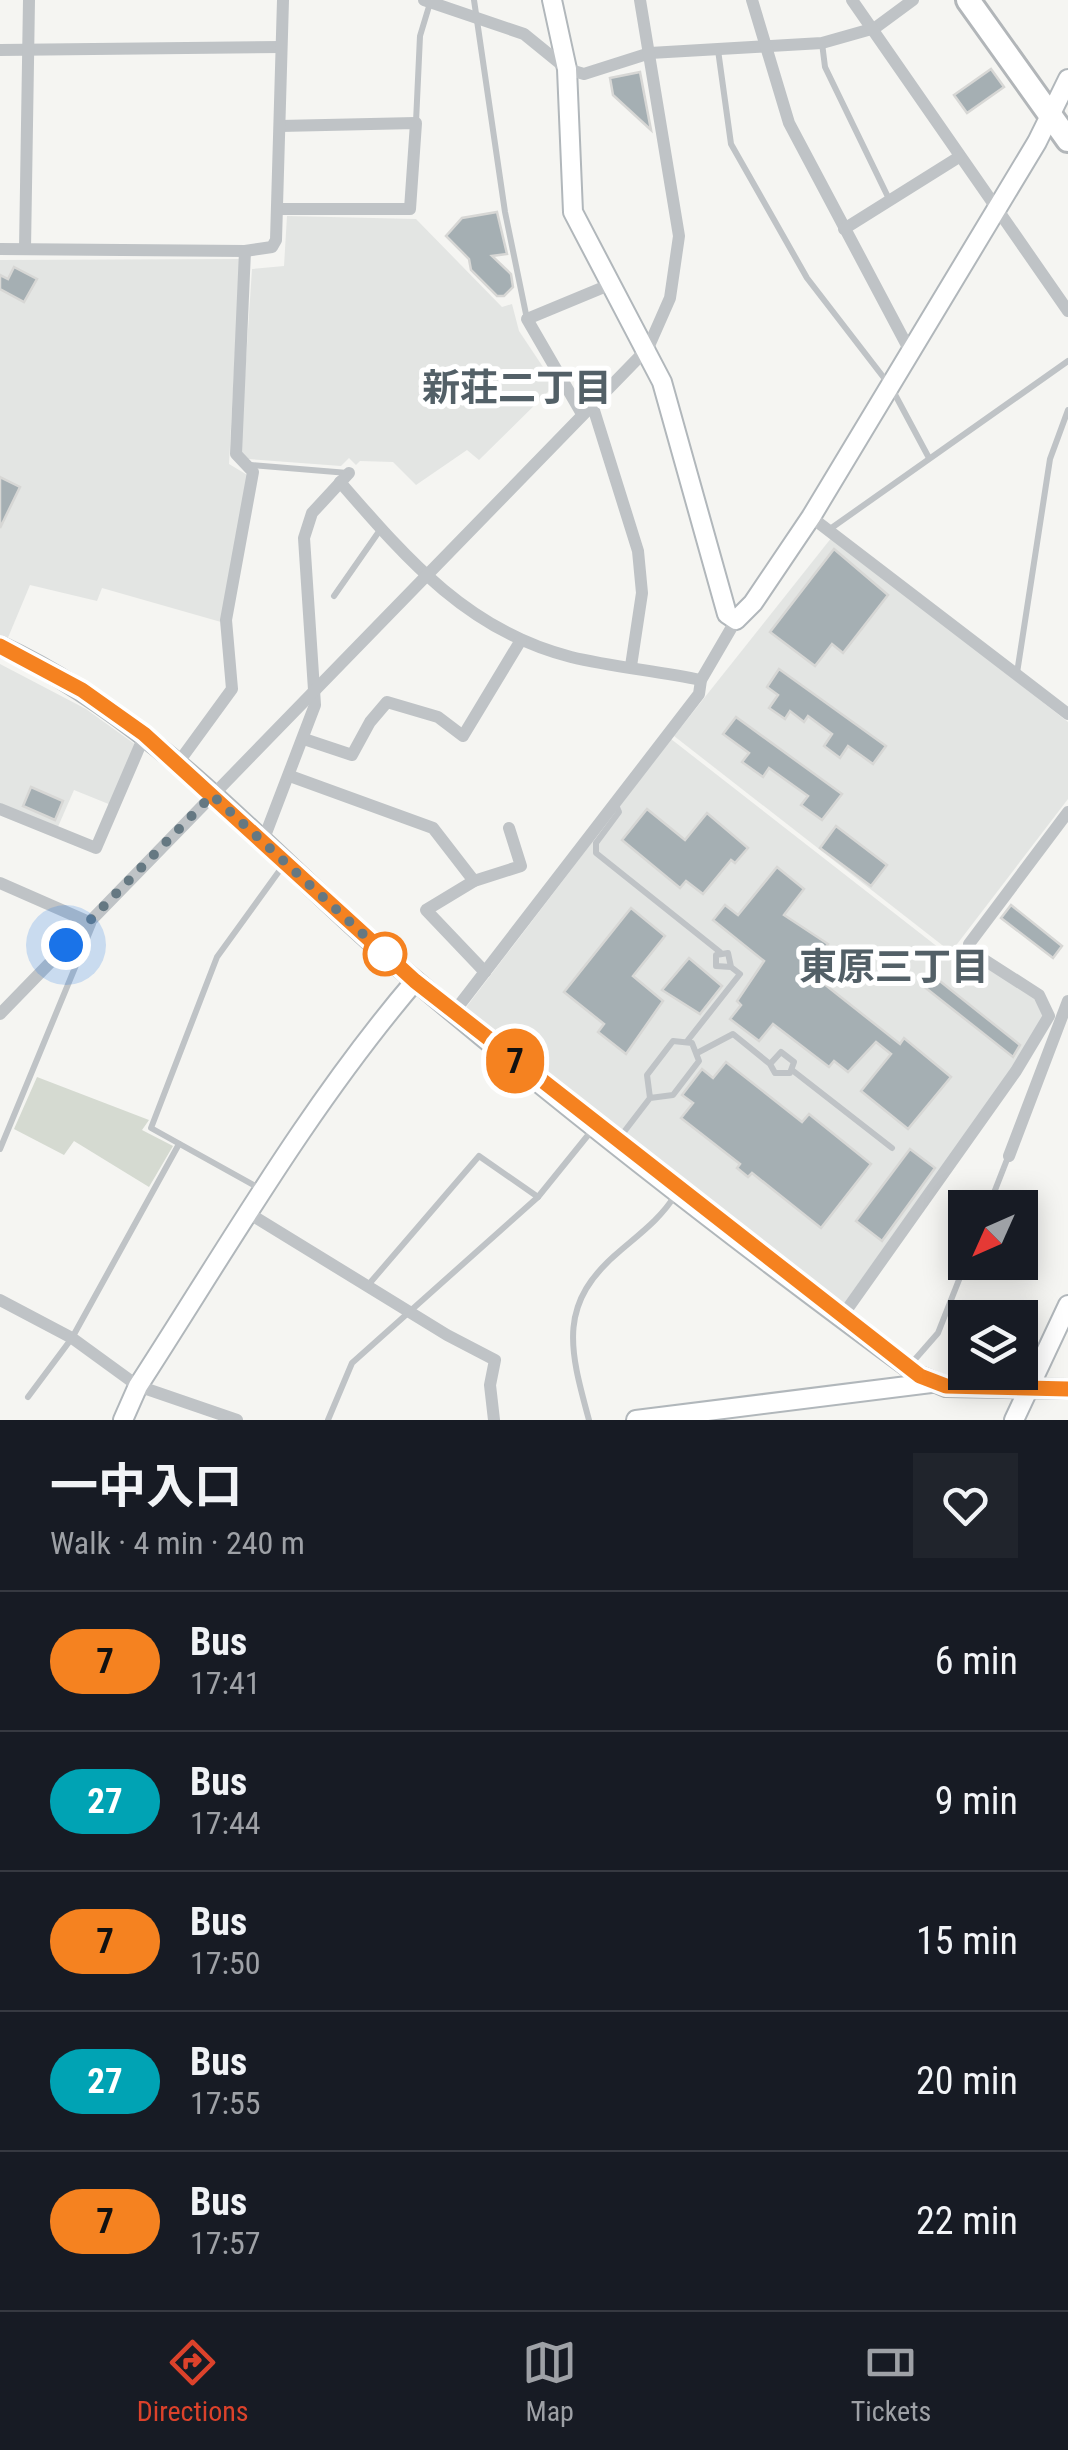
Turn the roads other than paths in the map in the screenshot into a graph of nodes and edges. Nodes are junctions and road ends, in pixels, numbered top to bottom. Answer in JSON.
{"nodes":[{"id":1,"x":29,"y":0,"type":"edge"},
{"id":2,"x":284,"y":0,"type":"edge"},
{"id":3,"x":552,"y":0,"type":"edge"},
{"id":4,"x":640,"y":0,"type":"edge"},
{"id":5,"x":752,"y":0,"type":"edge"},
{"id":6,"x":852,"y":0,"type":"edge"},
{"id":7,"x":913,"y":0,"type":"edge"},
{"id":8,"x":968,"y":0,"type":"edge"},
{"id":9,"x":427,"y":1,"type":"edge"},
{"id":10,"x":474,"y":7,"type":"edge"},
{"id":11,"x":875,"y":28,"type":"junction"},
{"id":12,"x":822,"y":43,"type":"junction"},
{"id":13,"x":281,"y":47,"type":"junction"},
{"id":14,"x":770,"y":48,"type":"junction"},
{"id":15,"x":718,"y":49,"type":"junction"},
{"id":16,"x":0,"y":50,"type":"edge"},
{"id":17,"x":28,"y":50,"type":"junction"},
{"id":18,"x":650,"y":52,"type":"junction"},
{"id":19,"x":567,"y":69,"type":"junction"},
{"id":20,"x":1068,"y":79,"type":"edge"},
{"id":21,"x":1051,"y":116,"type":"junction"},
{"id":22,"x":416,"y":123,"type":"junction"},
{"id":23,"x":280,"y":126,"type":"junction"},
{"id":24,"x":1068,"y":140,"type":"edge"},
{"id":25,"x":959,"y":157,"type":"junction"},
{"id":26,"x":890,"y":200,"type":"junction"},
{"id":27,"x":277,"y":209,"type":"junction"},
{"id":28,"x":996,"y":210,"type":"junction"},
{"id":29,"x":844,"y":229,"type":"junction"},
{"id":30,"x":0,"y":248,"type":"edge"},
{"id":31,"x":25,"y":248,"type":"junction"},
{"id":32,"x":245,"y":252,"type":"junction"},
{"id":33,"x":608,"y":284,"type":"junction"},
{"id":34,"x":1068,"y":311,"type":"edge"},
{"id":35,"x":527,"y":320,"type":"junction"},
{"id":36,"x":648,"y":348,"type":"junction"},
{"id":37,"x":911,"y":353,"type":"junction"},
{"id":38,"x":1068,"y":360,"type":"edge"},
{"id":39,"x":890,"y":388,"type":"junction"},
{"id":40,"x":587,"y":409,"type":"junction"},
{"id":41,"x":1068,"y":410,"type":"edge"},
{"id":42,"x":929,"y":458,"type":"junction"},
{"id":43,"x":247,"y":464,"type":"junction"},
{"id":44,"x":344,"y":478,"type":"junction"},
{"id":45,"x":811,"y":517,"type":"junction"},
{"id":46,"x":380,"y":528,"type":"junction"},
{"id":47,"x":830,"y":529,"type":"junction"},
{"id":48,"x":425,"y":578,"type":"junction"},
{"id":49,"x":334,"y":596,"type":"dead end"},
{"id":50,"x":736,"y":620,"type":"junction"},
{"id":51,"x":521,"y":640,"type":"junction"},
{"id":52,"x":0,"y":646,"type":"edge"},
{"id":53,"x":631,"y":666,"type":"junction"},
{"id":54,"x":1017,"y":674,"type":"junction"},
{"id":55,"x":700,"y":680,"type":"junction"},
{"id":56,"x":313,"y":692,"type":"junction"},
{"id":57,"x":1068,"y":714,"type":"edge"},
{"id":58,"x":144,"y":734,"type":"junction"},
{"id":59,"x":304,"y":738,"type":"junction"},
{"id":60,"x":178,"y":764,"type":"junction"},
{"id":61,"x":290,"y":776,"type":"junction"},
{"id":62,"x":212,"y":795,"type":"junction"},
{"id":63,"x":614,"y":802,"type":"junction"},
{"id":64,"x":0,"y":809,"type":"edge"},
{"id":65,"x":1068,"y":812,"type":"edge"},
{"id":66,"x":509,"y":828,"type":"dead end"},
{"id":67,"x":263,"y":841,"type":"junction"},
{"id":68,"x":286,"y":862,"type":"junction"},
{"id":69,"x":474,"y":880,"type":"junction"},
{"id":70,"x":0,"y":883,"type":"edge"},
{"id":71,"x":89,"y":922,"type":"junction"},
{"id":72,"x":720,"y":952,"type":"junction"},
{"id":73,"x":731,"y":967,"type":"junction"},
{"id":74,"x":485,"y":972,"type":"junction"},
{"id":75,"x":415,"y":981,"type":"junction"},
{"id":76,"x":1068,"y":1000,"type":"edge"},
{"id":77,"x":454,"y":1012,"type":"junction"},
{"id":78,"x":0,"y":1014,"type":"edge"},
{"id":79,"x":688,"y":1040,"type":"junction"},
{"id":80,"x":699,"y":1052,"type":"junction"},
{"id":81,"x":770,"y":1064,"type":"junction"},
{"id":82,"x":792,"y":1070,"type":"junction"},
{"id":83,"x":650,"y":1098,"type":"junction"},
{"id":84,"x":596,"y":1126,"type":"junction"},
{"id":85,"x":617,"y":1142,"type":"junction"},
{"id":86,"x":180,"y":1144,"type":"junction"},
{"id":87,"x":892,"y":1148,"type":"dead end"},
{"id":88,"x":0,"y":1149,"type":"edge"},
{"id":89,"x":1008,"y":1156,"type":"joint"},
{"id":90,"x":265,"y":1190,"type":"junction"},
{"id":91,"x":679,"y":1190,"type":"junction"},
{"id":92,"x":995,"y":1190,"type":"edge"},
{"id":93,"x":538,"y":1197,"type":"junction"},
{"id":94,"x":250,"y":1214,"type":"junction"},
{"id":95,"x":959,"y":1280,"type":"edge"},
{"id":96,"x":368,"y":1285,"type":"junction"},
{"id":97,"x":0,"y":1300,"type":"edge"},
{"id":98,"x":1068,"y":1305,"type":"edge"},
{"id":99,"x":410,"y":1312,"type":"junction"},
{"id":100,"x":843,"y":1316,"type":"junction"},
{"id":101,"x":72,"y":1338,"type":"junction"},
{"id":102,"x":908,"y":1367,"type":"junction"},
{"id":103,"x":1038,"y":1372,"type":"edge"},
{"id":104,"x":931,"y":1383,"type":"junction"},
{"id":105,"x":948,"y":1384,"type":"edge"},
{"id":106,"x":138,"y":1386,"type":"junction"},
{"id":107,"x":1038,"y":1388,"type":"edge"},
{"id":108,"x":1068,"y":1388,"type":"edge"},
{"id":109,"x":1030,"y":1390,"type":"edge"},
{"id":110,"x":28,"y":1398,"type":"dead end"},
{"id":111,"x":123,"y":1420,"type":"edge"},
{"id":112,"x":238,"y":1420,"type":"edge"},
{"id":113,"x":328,"y":1420,"type":"edge"},
{"id":114,"x":494,"y":1420,"type":"edge"},
{"id":115,"x":589,"y":1420,"type":"edge"},
{"id":116,"x":636,"y":1420,"type":"edge"},
{"id":117,"x":1015,"y":1420,"type":"edge"}],
"edges":[{"from":1,"to":17,"type":"street"},
{"from":2,"to":13,"type":"street"},
{"from":3,"to":19,"type":"street"},
{"from":4,"to":18,"type":"street"},
{"from":5,"to":14,"type":"street"},
{"from":6,"to":11,"type":"street"},
{"from":7,"to":11,"type":"street"},
{"from":8,"to":21,"type":"highway"},
{"from":9,"to":10,"type":"street"},
{"from":9,"to":22,"type":"lane"},
{"from":10,"to":19,"type":"street"},
{"from":10,"to":35,"type":"lane"},
{"from":11,"to":12,"type":"street"},
{"from":11,"to":25,"type":"street"},
{"from":12,"to":14,"type":"street"},
{"from":12,"to":26,"type":"lane"},
{"from":13,"to":17,"type":"street"},
{"from":13,"to":23,"type":"street"},
{"from":14,"to":15,"type":"street"},
{"from":14,"to":29,"type":"street"},
{"from":15,"to":18,"type":"street"},
{"from":15,"to":39,"type":"lane"},
{"from":16,"to":17,"type":"street"},
{"from":17,"to":31,"type":"street"},
{"from":18,"to":19,"type":"street"},
{"from":18,"to":36,"type":"street"},
{"from":19,"to":33,"type":"street"},
{"from":20,"to":21,"type":"street"},
{"from":21,"to":24,"type":"highway"},
{"from":21,"to":28,"type":"street"},
{"from":22,"to":23,"type":"street"},
{"from":22,"to":27,"type":"street"},
{"from":23,"to":27,"type":"street"},
{"from":25,"to":26,"type":"street"},
{"from":25,"to":28,"type":"street"},
{"from":26,"to":29,"type":"street"},
{"from":27,"to":32,"type":"street"},
{"from":28,"to":34,"type":"street"},
{"from":28,"to":37,"type":"street"},
{"from":29,"to":37,"type":"street"},
{"from":30,"to":31,"type":"street"},
{"from":31,"to":32,"type":"street"},
{"from":32,"to":43,"type":"street"},
{"from":33,"to":35,"type":"street"},
{"from":33,"to":36,"type":"street"},
{"from":35,"to":40,"type":"street"},
{"from":36,"to":40,"type":"street"},
{"from":36,"to":50,"type":"street"},
{"from":37,"to":39,"type":"street"},
{"from":38,"to":42,"type":"lane"},
{"from":39,"to":42,"type":"lane"},
{"from":39,"to":45,"type":"street"},
{"from":40,"to":48,"type":"street"},
{"from":40,"to":53,"type":"street"},
{"from":41,"to":54,"type":"lane"},
{"from":42,"to":47,"type":"lane"},
{"from":43,"to":44,"type":"lane"},
{"from":43,"to":60,"type":"street"},
{"from":44,"to":46,"type":"street"},
{"from":44,"to":56,"type":"street"},
{"from":45,"to":47,"type":"street"},
{"from":45,"to":50,"type":"street"},
{"from":46,"to":48,"type":"street"},
{"from":46,"to":49,"type":"lane"},
{"from":47,"to":54,"type":"street"},
{"from":48,"to":51,"type":"street"},
{"from":48,"to":56,"type":"street"},
{"from":50,"to":55,"type":"street"},
{"from":51,"to":53,"type":"street"},
{"from":51,"to":59,"type":"street"},
{"from":52,"to":58,"type":"street"},
{"from":53,"to":55,"type":"street"},
{"from":54,"to":57,"type":"street"},
{"from":55,"to":63,"type":"street"},
{"from":56,"to":59,"type":"street"},
{"from":56,"to":62,"type":"street"},
{"from":58,"to":60,"type":"street"},
{"from":58,"to":64,"type":"street"},
{"from":59,"to":61,"type":"street"},
{"from":60,"to":62,"type":"street"},
{"from":61,"to":67,"type":"street"},
{"from":61,"to":69,"type":"street"},
{"from":62,"to":67,"type":"street"},
{"from":62,"to":71,"type":"street"},
{"from":63,"to":72,"type":"lane"},
{"from":63,"to":74,"type":"street"},
{"from":65,"to":100,"type":"street"},
{"from":66,"to":69,"type":"street"},
{"from":67,"to":68,"type":"street"},
{"from":68,"to":75,"type":"street"},
{"from":68,"to":86,"type":"lane"},
{"from":69,"to":74,"type":"street"},
{"from":70,"to":71,"type":"street"},
{"from":71,"to":78,"type":"street"},
{"from":71,"to":88,"type":"lane"},
{"from":72,"to":73,"type":"lane"},
{"from":72,"to":73,"type":"lane"},
{"from":73,"to":79,"type":"lane"},
{"from":74,"to":77,"type":"street"},
{"from":75,"to":77,"type":"street"},
{"from":75,"to":90,"type":"street"},
{"from":76,"to":89,"type":"street"},
{"from":77,"to":84,"type":"street"},
{"from":79,"to":80,"type":"lane"},
{"from":79,"to":83,"type":"lane"},
{"from":80,"to":81,"type":"lane"},
{"from":80,"to":83,"type":"lane"},
{"from":81,"to":82,"type":"lane"},
{"from":81,"to":82,"type":"lane"},
{"from":82,"to":87,"type":"lane"},
{"from":83,"to":85,"type":"lane"},
{"from":84,"to":85,"type":"street"},
{"from":84,"to":93,"type":"lane"},
{"from":85,"to":91,"type":"street"},
{"from":86,"to":90,"type":"lane"},
{"from":86,"to":101,"type":"lane"},
{"from":89,"to":92,"type":"lane"},
{"from":90,"to":94,"type":"street"},
{"from":91,"to":100,"type":"street"},
{"from":91,"to":115,"type":"lane"},
{"from":93,"to":96,"type":"lane"},
{"from":93,"to":99,"type":"lane"},
{"from":94,"to":96,"type":"street"},
{"from":94,"to":106,"type":"street"},
{"from":95,"to":102,"type":"lane"},
{"from":96,"to":99,"type":"street"},
{"from":97,"to":101,"type":"street"},
{"from":98,"to":103,"type":"street"},
{"from":99,"to":113,"type":"lane"},
{"from":99,"to":114,"type":"street"},
{"from":100,"to":102,"type":"street"},
{"from":101,"to":106,"type":"street"},
{"from":101,"to":110,"type":"lane"},
{"from":102,"to":104,"type":"street"},
{"from":104,"to":105,"type":"street"},
{"from":104,"to":116,"type":"street"},
{"from":106,"to":111,"type":"street"},
{"from":106,"to":112,"type":"street"},
{"from":107,"to":108,"type":"street"},
{"from":109,"to":117,"type":"street"}]}
